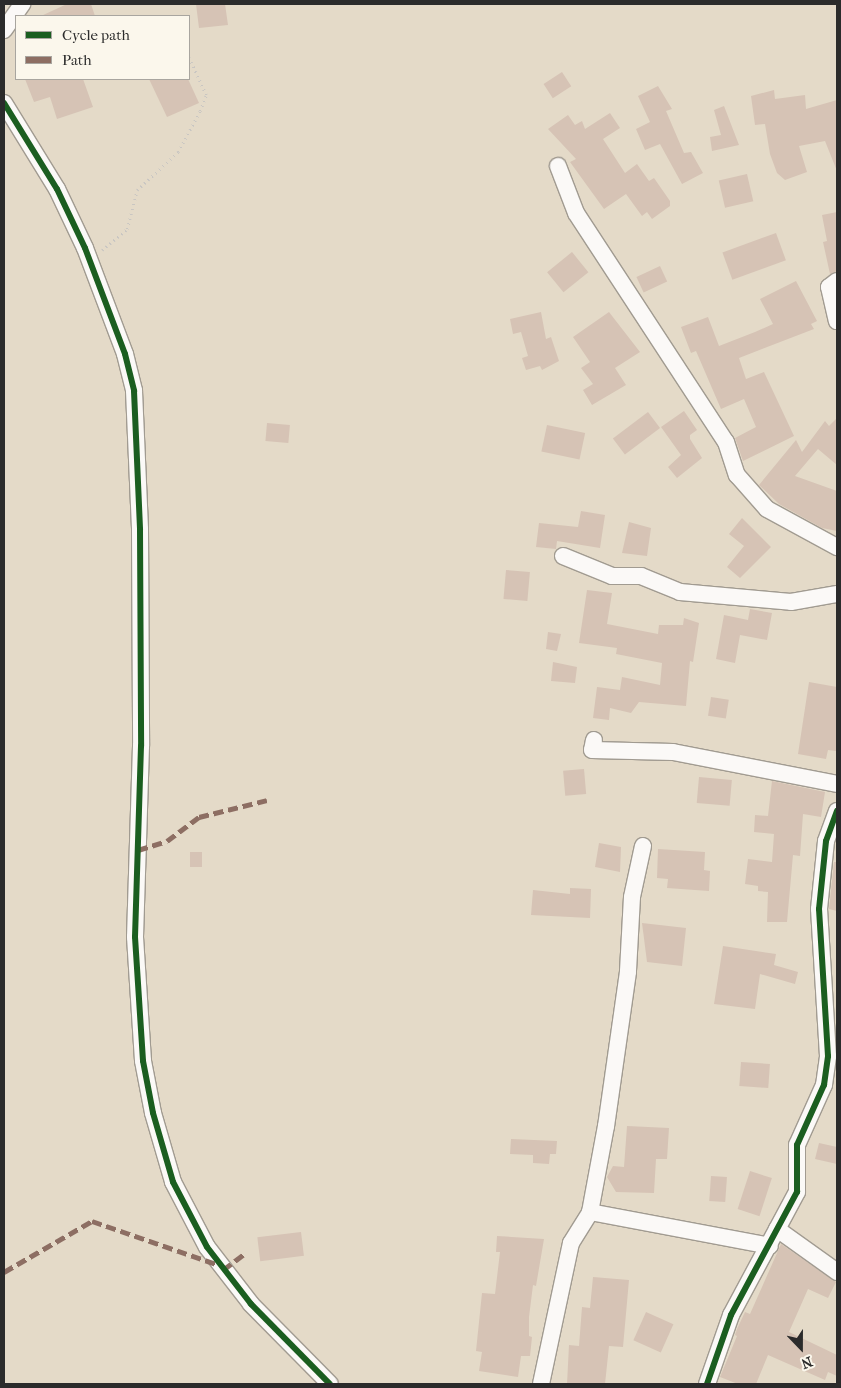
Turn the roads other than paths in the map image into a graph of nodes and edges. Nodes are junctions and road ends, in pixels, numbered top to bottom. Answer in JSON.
{"nodes":[{"id":1,"x":22,"y":4,"type":"edge"},
{"id":2,"x":4,"y":30,"type":"edge"},
{"id":3,"x":4,"y":103,"type":"edge"},
{"id":4,"x":558,"y":166,"type":"dead end"},
{"id":5,"x":837,"y":281,"type":"edge"},
{"id":6,"x":837,"y":322,"type":"edge"},
{"id":7,"x":837,"y":547,"type":"edge"},
{"id":8,"x":563,"y":556,"type":"dead end"},
{"id":9,"x":837,"y":594,"type":"edge"},
{"id":10,"x":594,"y":740,"type":"dead end"},
{"id":11,"x":837,"y":784,"type":"edge"},
{"id":12,"x":837,"y":811,"type":"edge"},
{"id":13,"x":643,"y":846,"type":"dead end"},
{"id":14,"x":590,"y":1212,"type":"junction"},
{"id":15,"x":777,"y":1229,"type":"junction"},
{"id":16,"x":770,"y":1246,"type":"junction"},
{"id":17,"x":837,"y":1272,"type":"edge"},
{"id":18,"x":330,"y":1384,"type":"edge"},
{"id":19,"x":542,"y":1384,"type":"edge"},
{"id":20,"x":707,"y":1384,"type":"edge"}],
"edges":[{"from":1,"to":2,"type":"street"},
{"from":3,"to":18,"type":"street"},
{"from":4,"to":7,"type":"street"},
{"from":5,"to":6,"type":"street"},
{"from":8,"to":9,"type":"street"},
{"from":10,"to":11,"type":"street"},
{"from":12,"to":15,"type":"street"},
{"from":13,"to":14,"type":"street"},
{"from":14,"to":16,"type":"street"},
{"from":14,"to":19,"type":"street"},
{"from":15,"to":16,"type":"street"},
{"from":15,"to":17,"type":"street"},
{"from":16,"to":20,"type":"street"}]}
